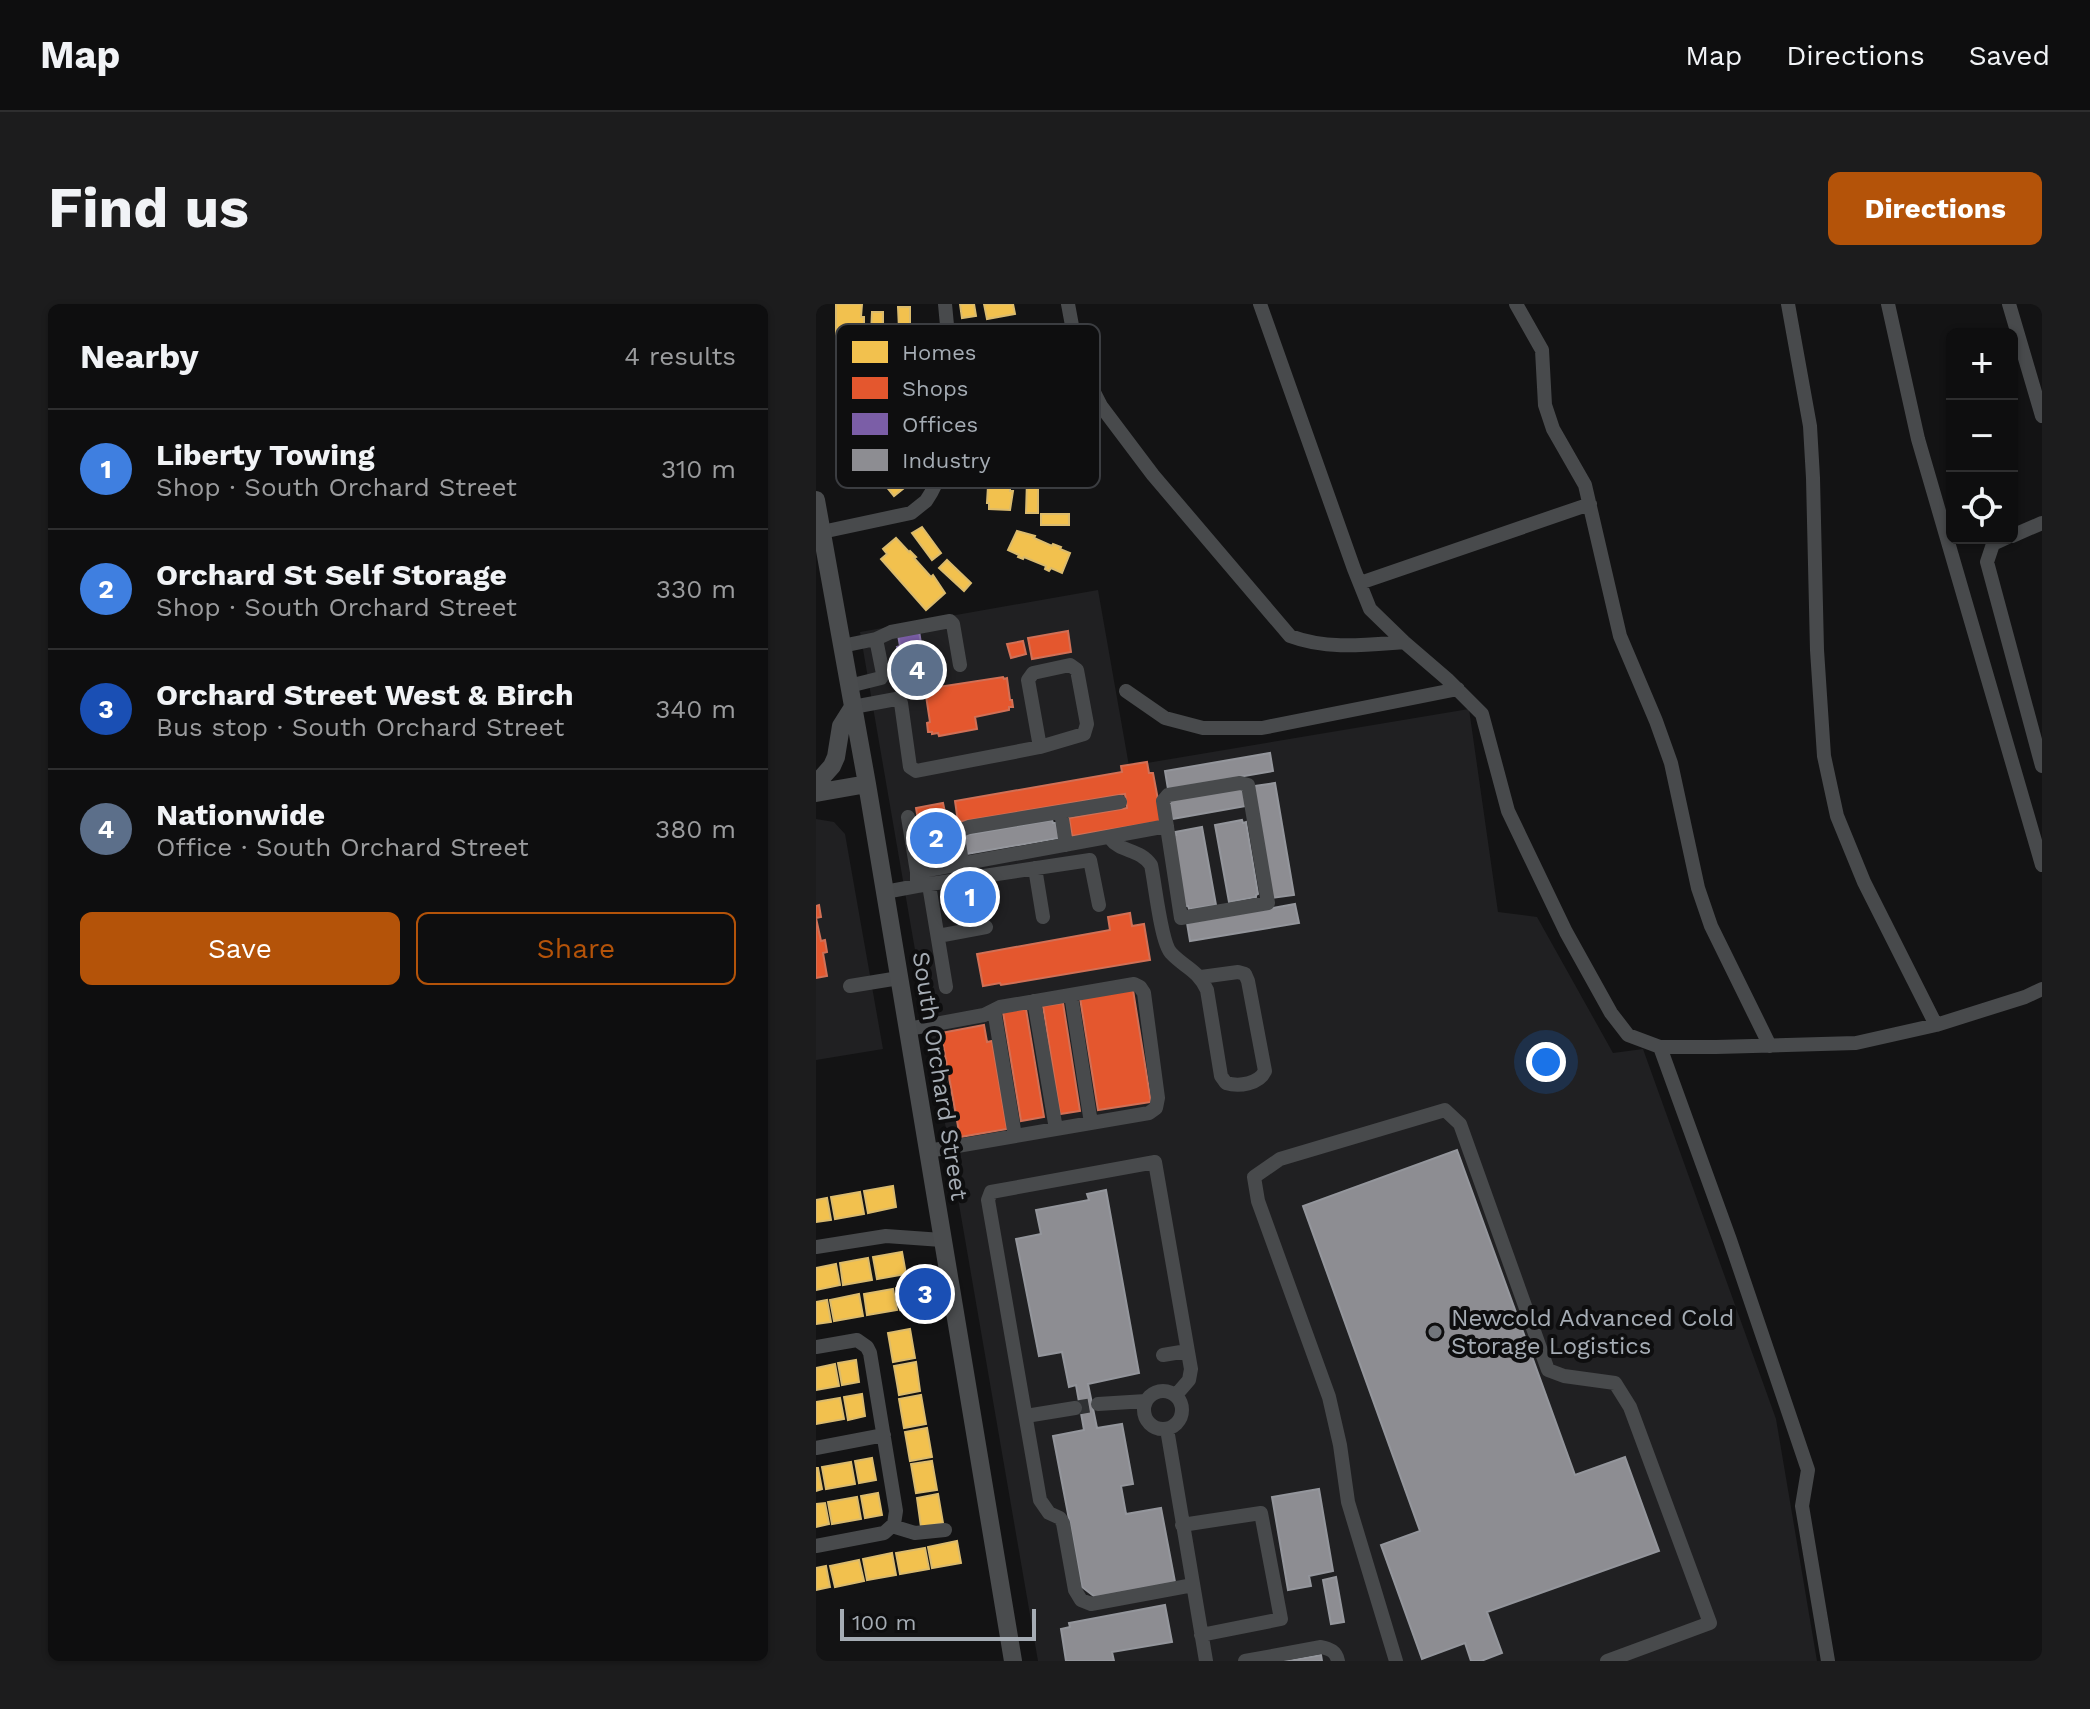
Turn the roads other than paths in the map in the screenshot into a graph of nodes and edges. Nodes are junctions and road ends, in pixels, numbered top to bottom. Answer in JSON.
{"nodes":[{"id":1,"x":945,"y":304,"type":"edge"},
{"id":2,"x":1068,"y":304,"type":"edge"},
{"id":3,"x":1260,"y":304,"type":"edge"},
{"id":4,"x":1516,"y":304,"type":"edge"},
{"id":5,"x":1788,"y":304,"type":"edge"},
{"id":6,"x":1888,"y":304,"type":"edge"},
{"id":7,"x":2009,"y":304,"type":"edge"},
{"id":8,"x":947,"y":324,"type":"edge"},
{"id":9,"x":1072,"y":324,"type":"edge"},
{"id":10,"x":1100,"y":404,"type":"edge"},
{"id":11,"x":2042,"y":416,"type":"edge"},
{"id":12,"x":934,"y":488,"type":"edge"},
{"id":13,"x":816,"y":500,"type":"edge"},
{"id":14,"x":1590,"y":504,"type":"junction"},
{"id":15,"x":2042,"y":523,"type":"edge"},
{"id":16,"x":822,"y":532,"type":"junction"},
{"id":17,"x":2018,"y":533,"type":"edge"},
{"id":18,"x":1993,"y":544,"type":"edge"},
{"id":19,"x":1360,"y":583,"type":"junction"},
{"id":20,"x":876,"y":639,"type":"junction"},
{"id":21,"x":1404,"y":642,"type":"junction"},
{"id":22,"x":842,"y":646,"type":"junction"},
{"id":23,"x":960,"y":665,"type":"dead end"},
{"id":24,"x":849,"y":686,"type":"junction"},
{"id":25,"x":1458,"y":689,"type":"junction"},
{"id":26,"x":1126,"y":691,"type":"dead end"},
{"id":27,"x":853,"y":707,"type":"junction"},
{"id":28,"x":1040,"y":747,"type":"junction"},
{"id":29,"x":2042,"y":766,"type":"edge"},
{"id":30,"x":816,"y":784,"type":"edge"},
{"id":31,"x":867,"y":784,"type":"junction"},
{"id":32,"x":816,"y":793,"type":"edge"},
{"id":33,"x":1120,"y":802,"type":"dead end"},
{"id":34,"x":1061,"y":812,"type":"junction"},
{"id":35,"x":908,"y":817,"type":"dead end"},
{"id":36,"x":1167,"y":826,"type":"junction"},
{"id":37,"x":1110,"y":838,"type":"junction"},
{"id":38,"x":1066,"y":845,"type":"junction"},
{"id":39,"x":962,"y":863,"type":"junction"},
{"id":40,"x":2042,"y":865,"type":"edge"},
{"id":41,"x":1035,"y":868,"type":"junction"},
{"id":42,"x":921,"y":881,"type":"junction"},
{"id":43,"x":885,"y":892,"type":"junction"},
{"id":44,"x":1099,"y":905,"type":"dead end"},
{"id":45,"x":1043,"y":917,"type":"dead end"},
{"id":46,"x":986,"y":927,"type":"dead end"},
{"id":47,"x":938,"y":936,"type":"junction"},
{"id":48,"x":1201,"y":977,"type":"junction"},
{"id":49,"x":899,"y":978,"type":"junction"},
{"id":50,"x":850,"y":986,"type":"dead end"},
{"id":51,"x":946,"y":987,"type":"dead end"},
{"id":52,"x":2042,"y":989,"type":"edge"},
{"id":53,"x":1071,"y":995,"type":"junction"},
{"id":54,"x":1034,"y":1001,"type":"junction"},
{"id":55,"x":994,"y":1010,"type":"junction"},
{"id":56,"x":1936,"y":1025,"type":"junction"},
{"id":57,"x":908,"y":1029,"type":"junction"},
{"id":58,"x":1770,"y":1046,"type":"junction"},
{"id":59,"x":1660,"y":1047,"type":"junction"},
{"id":60,"x":1091,"y":1123,"type":"junction"},
{"id":61,"x":1056,"y":1129,"type":"junction"},
{"id":62,"x":1015,"y":1136,"type":"junction"},
{"id":63,"x":928,"y":1151,"type":"junction"},
{"id":64,"x":942,"y":1240,"type":"junction"},
{"id":65,"x":816,"y":1247,"type":"edge"},
{"id":66,"x":816,"y":1347,"type":"edge"},
{"id":67,"x":1187,"y":1351,"type":"junction"},
{"id":68,"x":1163,"y":1355,"type":"dead end"},
{"id":69,"x":1176,"y":1395,"type":"junction"},
{"id":70,"x":1146,"y":1401,"type":"junction"},
{"id":71,"x":1098,"y":1404,"type":"tunnel mouth"},
{"id":72,"x":1075,"y":1408,"type":"tunnel mouth"},
{"id":73,"x":1026,"y":1416,"type":"junction"},
{"id":74,"x":1167,"y":1429,"type":"junction"},
{"id":75,"x":884,"y":1435,"type":"junction"},
{"id":76,"x":816,"y":1448,"type":"edge"},
{"id":77,"x":894,"y":1522,"type":"junction"},
{"id":78,"x":1182,"y":1525,"type":"junction"},
{"id":79,"x":945,"y":1530,"type":"dead end"},
{"id":80,"x":816,"y":1546,"type":"edge"},
{"id":81,"x":1193,"y":1585,"type":"junction"},
{"id":82,"x":1201,"y":1635,"type":"junction"},
{"id":83,"x":1013,"y":1661,"type":"edge"},
{"id":84,"x":1206,"y":1661,"type":"edge"},
{"id":85,"x":1245,"y":1661,"type":"edge"},
{"id":86,"x":1338,"y":1661,"type":"edge"},
{"id":87,"x":1396,"y":1661,"type":"edge"},
{"id":88,"x":1607,"y":1661,"type":"edge"},
{"id":89,"x":1828,"y":1661,"type":"edge"}],
"edges":[{"from":1,"to":8,"type":"street"},
{"from":2,"to":9,"type":"street"},
{"from":3,"to":19,"type":"street"},
{"from":4,"to":14,"type":"street"},
{"from":5,"to":56,"type":"street"},
{"from":6,"to":40,"type":"street"},
{"from":7,"to":11,"type":"street"},
{"from":10,"to":21,"type":"street"},
{"from":12,"to":16,"type":"street"},
{"from":13,"to":16,"type":"main road","name":"South Orchard Street"},
{"from":14,"to":19,"type":"street"},
{"from":14,"to":58,"type":"street"},
{"from":15,"to":17,"type":"street"},
{"from":16,"to":22,"type":"main road","name":"South Orchard Street"},
{"from":18,"to":29,"type":"street"},
{"from":19,"to":21,"type":"street"},
{"from":20,"to":22,"type":"street"},
{"from":20,"to":23,"type":"street"},
{"from":20,"to":24,"type":"street"},
{"from":21,"to":25,"type":"street"},
{"from":22,"to":24,"type":"main road","name":"South Orchard Street"},
{"from":24,"to":27,"type":"main road","name":"South Orchard Street"},
{"from":25,"to":26,"type":"street"},
{"from":25,"to":59,"type":"street"},
{"from":27,"to":28,"type":"street"},
{"from":27,"to":30,"type":"main road"},
{"from":27,"to":31,"type":"main road","name":"South Orchard Street"},
{"from":28,"to":28,"type":"street"},
{"from":31,"to":32,"type":"main road"},
{"from":31,"to":43,"type":"main road","name":"South Orchard Street"},
{"from":33,"to":34,"type":"street"},
{"from":34,"to":38,"type":"street"},
{"from":34,"to":39,"type":"street"},
{"from":35,"to":42,"type":"street"},
{"from":36,"to":36,"type":"street"},
{"from":36,"to":37,"type":"street"},
{"from":37,"to":38,"type":"street"},
{"from":37,"to":48,"type":"street"},
{"from":38,"to":39,"type":"street"},
{"from":39,"to":42,"type":"street"},
{"from":41,"to":42,"type":"street"},
{"from":41,"to":44,"type":"street"},
{"from":41,"to":45,"type":"street"},
{"from":42,"to":43,"type":"street"},
{"from":42,"to":47,"type":"street"},
{"from":43,"to":49,"type":"main road","name":"South Orchard Street"},
{"from":46,"to":47,"type":"street"},
{"from":47,"to":51,"type":"street"},
{"from":48,"to":48,"type":"street"},
{"from":49,"to":50,"type":"street"},
{"from":49,"to":57,"type":"main road","name":"South Orchard Street"},
{"from":52,"to":56,"type":"street"},
{"from":53,"to":54,"type":"street"},
{"from":53,"to":60,"type":"street"},
{"from":53,"to":60,"type":"street"},
{"from":54,"to":55,"type":"street"},
{"from":54,"to":61,"type":"street"},
{"from":55,"to":57,"type":"street"},
{"from":55,"to":62,"type":"street"},
{"from":56,"to":58,"type":"street"},
{"from":57,"to":63,"type":"main road","name":"South Orchard Street"},
{"from":58,"to":59,"type":"street"},
{"from":59,"to":89,"type":"street"},
{"from":60,"to":61,"type":"street"},
{"from":61,"to":62,"type":"street"},
{"from":62,"to":63,"type":"street"},
{"from":63,"to":64,"type":"main road","name":"South Orchard Street"},
{"from":64,"to":65,"type":"street"},
{"from":64,"to":83,"type":"main road","name":"South Orchard Street"},
{"from":66,"to":75,"type":"street"},
{"from":67,"to":68,"type":"street"},
{"from":67,"to":69,"type":"street"},
{"from":67,"to":73,"type":"street"},
{"from":69,"to":70,"type":"street"},
{"from":69,"to":74,"type":"street"},
{"from":70,"to":71,"type":"street"},
{"from":70,"to":74,"type":"street"},
{"from":72,"to":73,"type":"street"},
{"from":73,"to":81,"type":"street"},
{"from":74,"to":78,"type":"street"},
{"from":75,"to":76,"type":"street"},
{"from":75,"to":77,"type":"street"},
{"from":77,"to":79,"type":"street"},
{"from":77,"to":80,"type":"street"},
{"from":78,"to":81,"type":"street"},
{"from":78,"to":82,"type":"street"},
{"from":81,"to":82,"type":"street"},
{"from":82,"to":84,"type":"street"},
{"from":85,"to":86,"type":"street"},
{"from":87,"to":88,"type":"street"}]}
